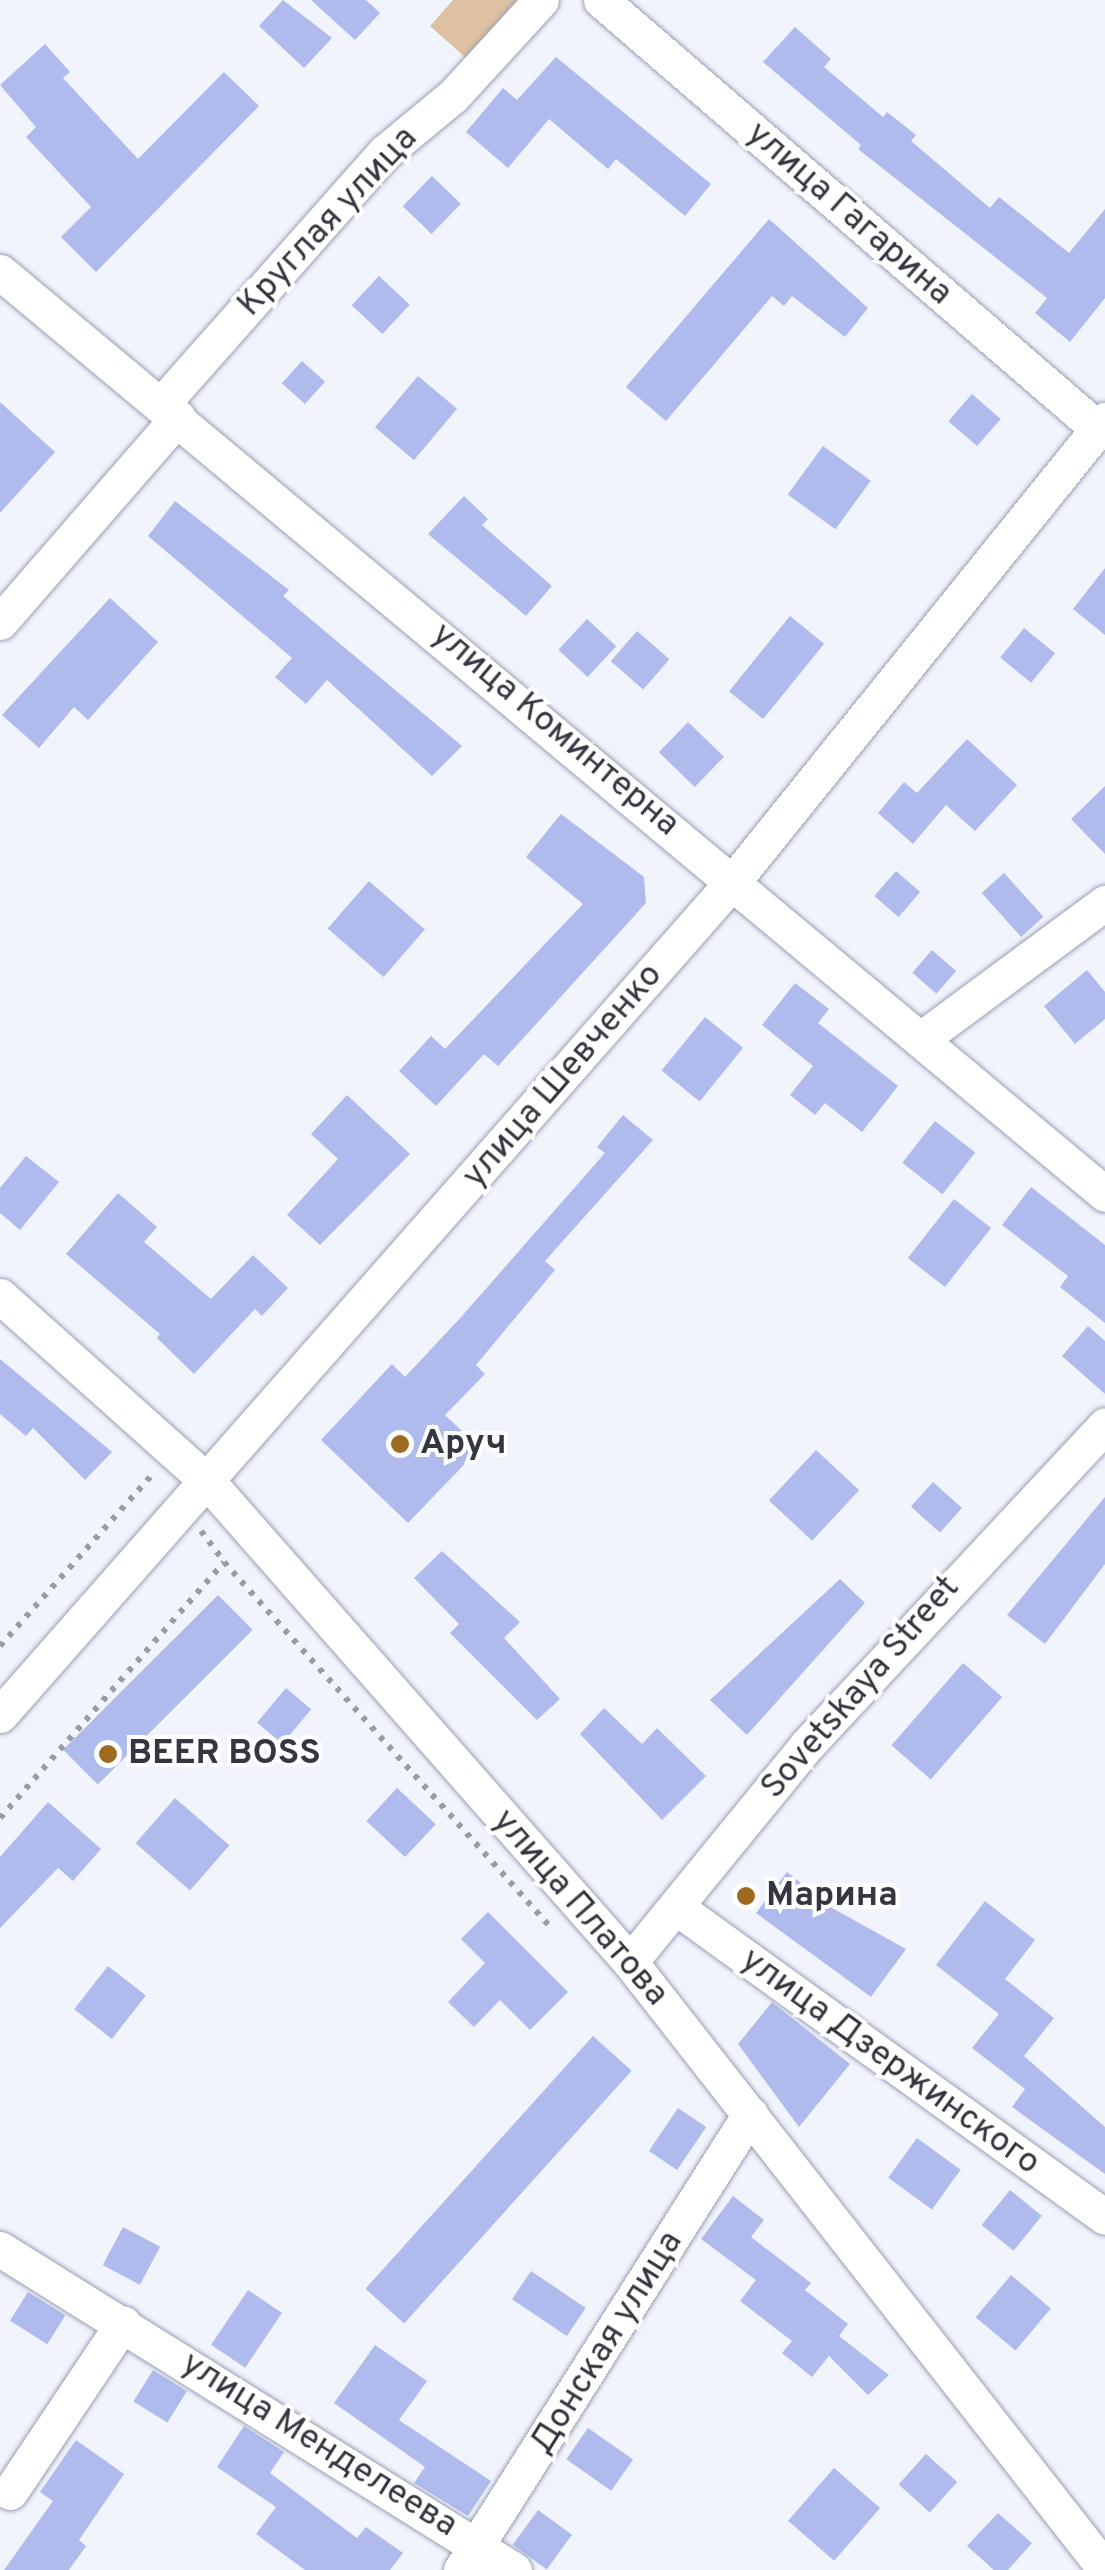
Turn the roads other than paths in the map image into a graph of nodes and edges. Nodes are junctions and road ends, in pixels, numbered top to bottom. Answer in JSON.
{"nodes":[{"id":1,"x":541,"y":0,"type":"edge"},
{"id":2,"x":601,"y":0,"type":"edge"},
{"id":3,"x":0,"y":272,"type":"edge"},
{"id":4,"x":169,"y":411,"type":"junction"},
{"id":5,"x":1102,"y":425,"type":"edge"},
{"id":6,"x":0,"y":622,"type":"edge"},
{"id":7,"x":735,"y":880,"type":"junction"},
{"id":8,"x":1105,"y":903,"type":"edge"},
{"id":9,"x":921,"y":1039,"type":"junction"},
{"id":10,"x":1105,"y":1194,"type":"edge"},
{"id":11,"x":0,"y":1296,"type":"edge"},
{"id":12,"x":1105,"y":1425,"type":"edge"},
{"id":13,"x":208,"y":1482,"type":"junction"},
{"id":14,"x":0,"y":1715,"type":"edge"},
{"id":15,"x":676,"y":1907,"type":"junction"},
{"id":16,"x":630,"y":1962,"type":"junction"},
{"id":17,"x":750,"y":2114,"type":"junction"},
{"id":18,"x":1105,"y":2217,"type":"edge"},
{"id":19,"x":0,"y":2248,"type":"edge"},
{"id":20,"x":123,"y":2323,"type":"junction"},
{"id":21,"x":10,"y":2492,"type":"dead end"},
{"id":22,"x":471,"y":2558,"type":"edge"},
{"id":23,"x":1105,"y":2569,"type":"edge"},
{"id":24,"x":514,"y":2570,"type":"edge"}],
"edges":[{"from":1,"to":4,"type":"street","name":"Круглая улица"},
{"from":2,"to":5,"type":"street","name":"улица Гагарина"},
{"from":3,"to":4,"type":"street","name":"улица Коминтерна"},
{"from":4,"to":6,"type":"street","name":"Круглая улица"},
{"from":4,"to":7,"type":"street","name":"улица Коминтерна"},
{"from":5,"to":7,"type":"street","name":"улица Шевченко"},
{"from":7,"to":9,"type":"street","name":"улица Коминтерна"},
{"from":7,"to":13,"type":"street","name":"улица Шевченко"},
{"from":8,"to":9,"type":"street"},
{"from":9,"to":10,"type":"street","name":"улица Коминтерна"},
{"from":11,"to":13,"type":"street","name":"улица Платова"},
{"from":12,"to":15,"type":"street","name":"Sovetskaya Street"},
{"from":13,"to":14,"type":"street","name":"улица Шевченко"},
{"from":13,"to":16,"type":"street","name":"улица Платова"},
{"from":15,"to":16,"type":"street","name":"Sovetskaya Street"},
{"from":15,"to":18,"type":"street","name":"улица Дзержинского"},
{"from":16,"to":17,"type":"street","name":"улица Платова"},
{"from":17,"to":22,"type":"street","name":"Донская улица"},
{"from":17,"to":23,"type":"street","name":"улица Платова"},
{"from":19,"to":20,"type":"street","name":"улица Менделеева"},
{"from":20,"to":21,"type":"street"},
{"from":20,"to":22,"type":"street","name":"улица Менделеева"},
{"from":22,"to":24,"type":"street","name":"улица Менделеева"}]}
